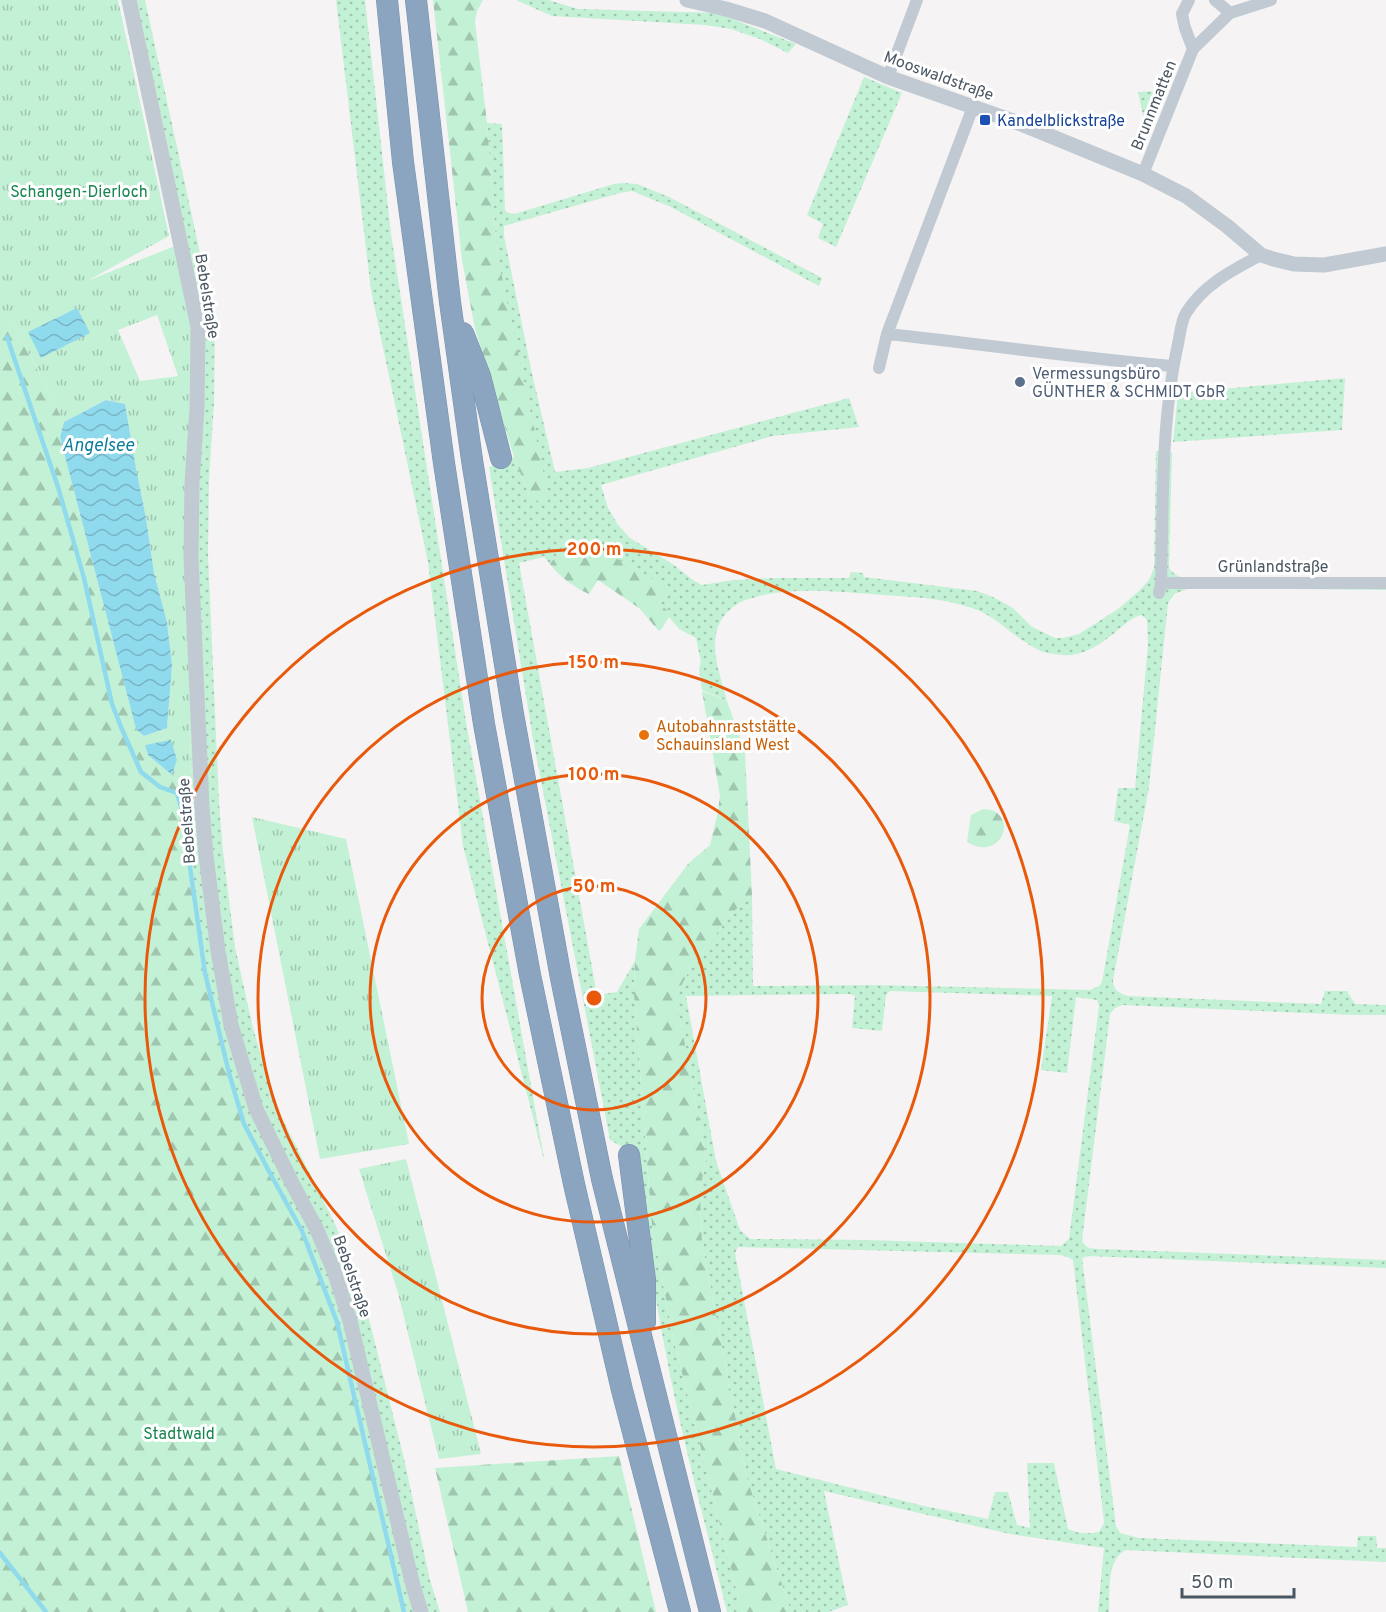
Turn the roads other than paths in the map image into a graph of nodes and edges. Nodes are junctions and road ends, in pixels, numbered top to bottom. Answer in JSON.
{"nodes":[{"id":1,"x":129,"y":0,"type":"edge"},
{"id":2,"x":387,"y":0,"type":"edge"},
{"id":3,"x":416,"y":0,"type":"edge"},
{"id":4,"x":687,"y":0,"type":"edge"},
{"id":5,"x":917,"y":0,"type":"edge"},
{"id":6,"x":1189,"y":0,"type":"edge"},
{"id":7,"x":1215,"y":0,"type":"edge"},
{"id":8,"x":1270,"y":0,"type":"edge"},
{"id":9,"x":1230,"y":13,"type":"junction"},
{"id":10,"x":1193,"y":49,"type":"junction"},
{"id":11,"x":888,"y":77,"type":"junction"},
{"id":12,"x":973,"y":107,"type":"junction"},
{"id":13,"x":1143,"y":174,"type":"junction"},
{"id":14,"x":1386,"y":254,"type":"edge"},
{"id":15,"x":1261,"y":255,"type":"junction"},
{"id":16,"x":450,"y":302,"type":"junction"},
{"id":17,"x":887,"y":334,"type":"junction"},
{"id":18,"x":1172,"y":366,"type":"junction"},
{"id":19,"x":879,"y":368,"type":"dead end"},
{"id":20,"x":501,"y":458,"type":"dead end"},
{"id":21,"x":1386,"y":583,"type":"edge"},
{"id":22,"x":628,"y":1155,"type":"dead end"},
{"id":23,"x":644,"y":1353,"type":"junction"},
{"id":24,"x":421,"y":1612,"type":"edge"},
{"id":25,"x":680,"y":1612,"type":"edge"},
{"id":26,"x":710,"y":1612,"type":"edge"}],
"edges":[{"from":1,"to":24,"type":"street","name":"Bebelstraße"},
{"from":2,"to":25,"type":"highway"},
{"from":3,"to":16,"type":"highway"},
{"from":4,"to":11,"type":"street","name":"Mooswaldstraße"},
{"from":5,"to":11,"type":"street"},
{"from":6,"to":10,"type":"street","name":"Brunnmatten"},
{"from":7,"to":9,"type":"street"},
{"from":8,"to":9,"type":"street","name":"Brunnmatten"},
{"from":9,"to":10,"type":"street","name":"Brunnmatten"},
{"from":10,"to":13,"type":"street","name":"Brunnmatten"},
{"from":11,"to":12,"type":"street","name":"Mooswaldstraße"},
{"from":12,"to":13,"type":"street","name":"Mooswaldstraße"},
{"from":12,"to":17,"type":"street"},
{"from":13,"to":15,"type":"street","name":"Mooswaldstraße"},
{"from":14,"to":15,"type":"street","name":"Mooswaldstraße"},
{"from":15,"to":18,"type":"street"},
{"from":16,"to":20,"type":"highway"},
{"from":16,"to":23,"type":"highway"},
{"from":17,"to":18,"type":"street"},
{"from":17,"to":19,"type":"street"},
{"from":18,"to":21,"type":"street","name":"Grünlandstraße"},
{"from":22,"to":23,"type":"highway"},
{"from":23,"to":26,"type":"highway"}]}
